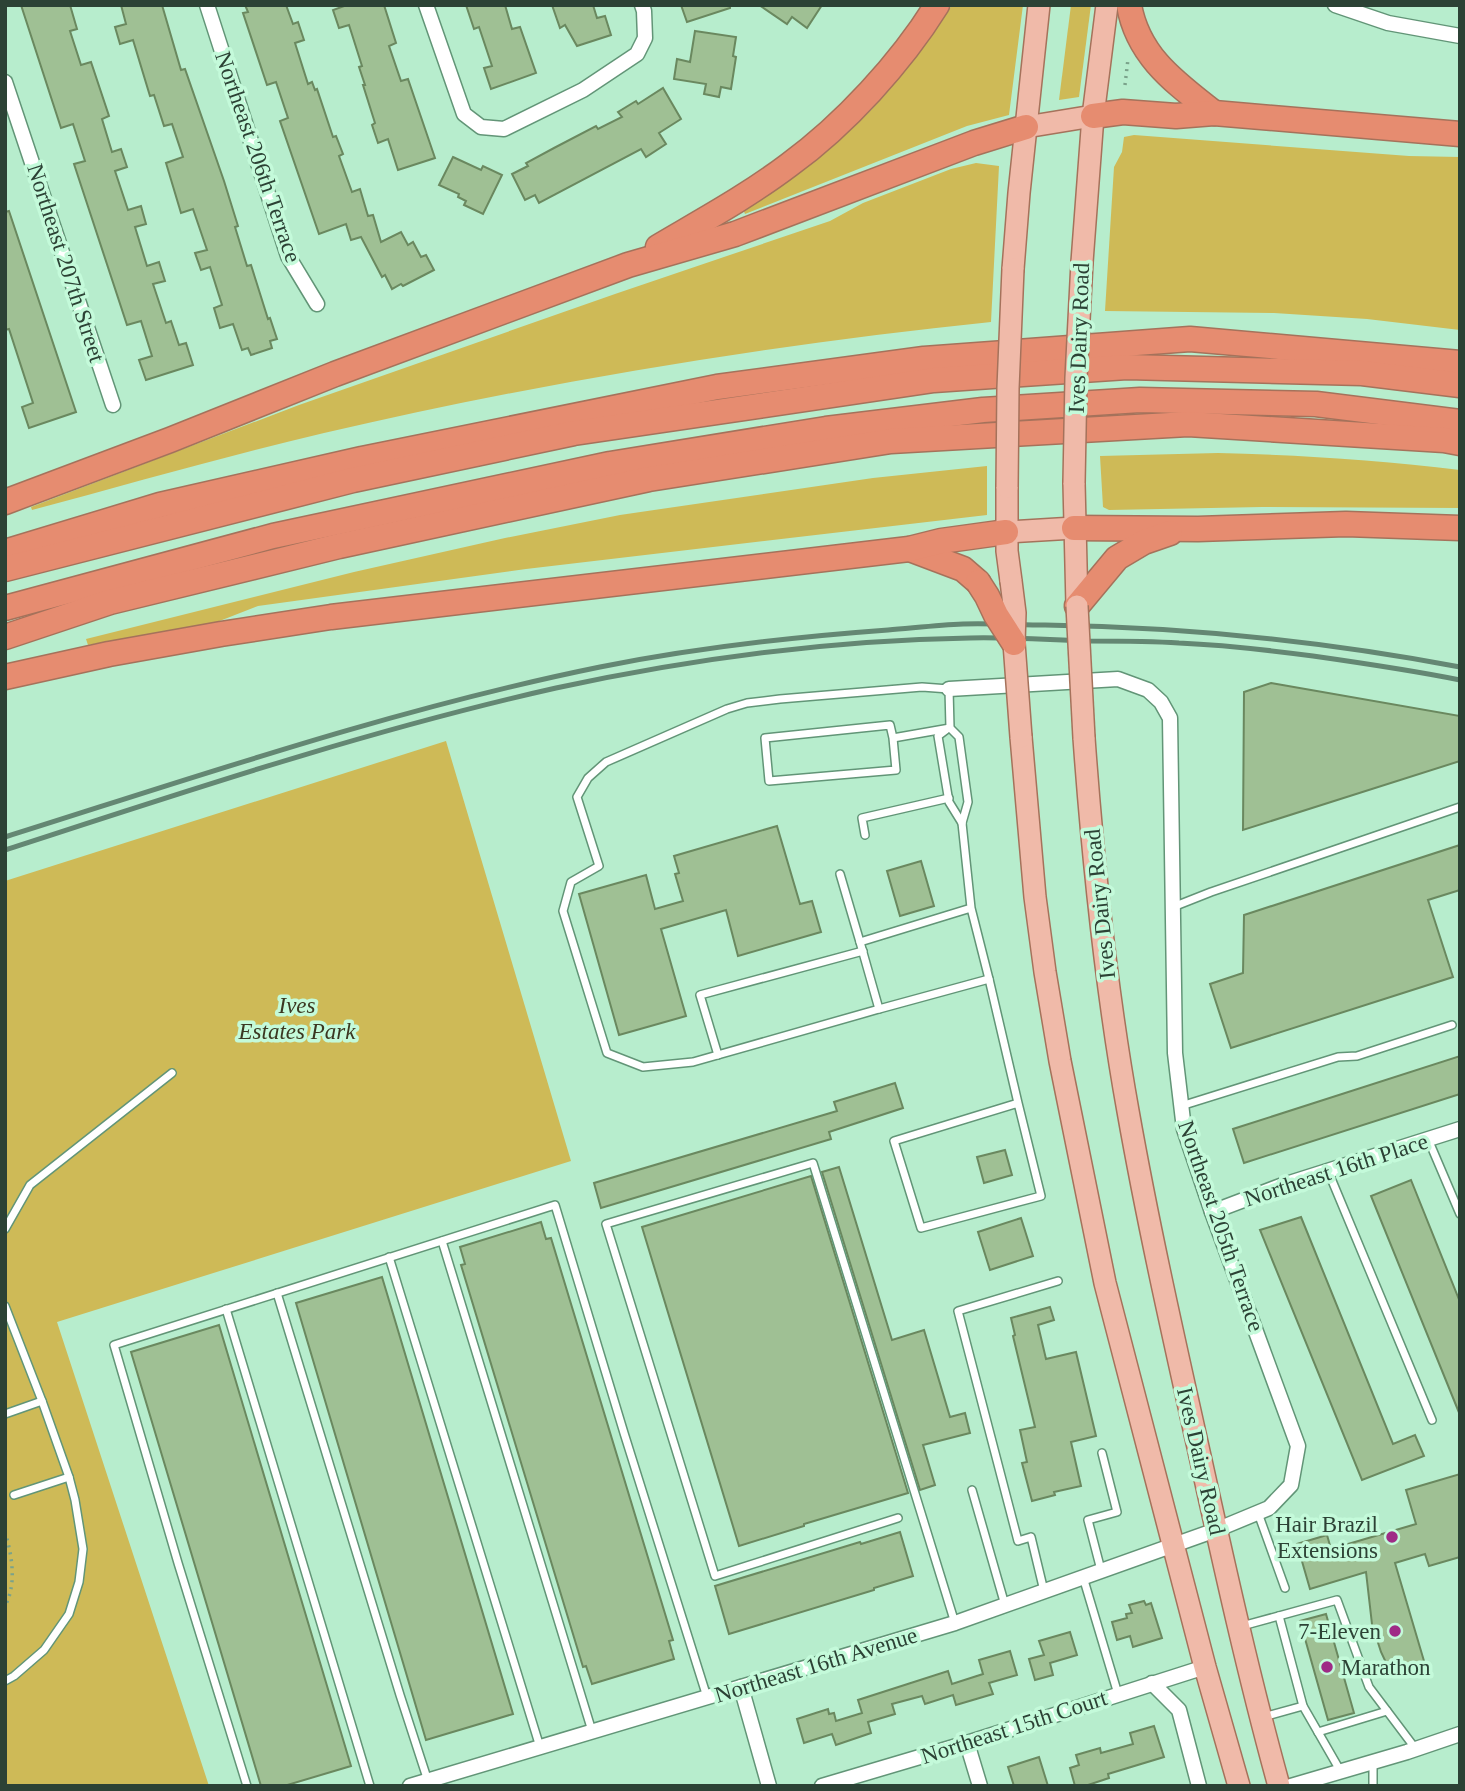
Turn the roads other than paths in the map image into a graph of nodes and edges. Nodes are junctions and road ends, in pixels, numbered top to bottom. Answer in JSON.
{"nodes":[{"id":1,"x":207,"y":5,"type":"edge"},
{"id":2,"x":426,"y":5,"type":"edge"},
{"id":3,"x":642,"y":5,"type":"edge"},
{"id":4,"x":937,"y":5,"type":"edge"},
{"id":5,"x":1039,"y":5,"type":"edge"},
{"id":6,"x":1107,"y":5,"type":"edge"},
{"id":7,"x":1129,"y":5,"type":"edge"},
{"id":8,"x":1335,"y":5,"type":"edge"},
{"id":9,"x":1460,"y":36,"type":"edge"},
{"id":10,"x":5,"y":82,"type":"edge"},
{"id":11,"x":1214,"y":113,"type":"junction"},
{"id":12,"x":1093,"y":117,"type":"junction"},
{"id":13,"x":1026,"y":127,"type":"junction"},
{"id":14,"x":1460,"y":134,"type":"edge"},
{"id":15,"x":628,"y":265,"type":"junction"},
{"id":16,"x":317,"y":304,"type":"dead end"},
{"id":17,"x":1460,"y":363,"type":"edge"},
{"id":18,"x":1460,"y":385,"type":"edge"},
{"id":19,"x":113,"y":405,"type":"dead end"},
{"id":20,"x":1460,"y":422,"type":"edge"},
{"id":21,"x":1460,"y":443,"type":"edge"},
{"id":22,"x":5,"y":502,"type":"edge"},
{"id":23,"x":1074,"y":528,"type":"junction"},
{"id":24,"x":1182,"y":528,"type":"junction"},
{"id":25,"x":1460,"y":528,"type":"edge"},
{"id":26,"x":1006,"y":531,"type":"junction"},
{"id":27,"x":909,"y":548,"type":"junction"},
{"id":28,"x":5,"y":552,"type":"edge"},
{"id":29,"x":5,"y":569,"type":"edge"},
{"id":30,"x":1076,"y":594,"type":"junction"},
{"id":31,"x":5,"y":608,"type":"edge"},
{"id":32,"x":5,"y":637,"type":"edge"},
{"id":33,"x":1014,"y":643,"type":"junction"},
{"id":34,"x":5,"y":677,"type":"edge"},
{"id":35,"x":949,"y":689,"type":"junction"},
{"id":36,"x":950,"y":727,"type":"junction"},
{"id":37,"x":893,"y":738,"type":"junction"},
{"id":38,"x":948,"y":798,"type":"junction"},
{"id":39,"x":1460,"y":807,"type":"edge"},
{"id":40,"x":962,"y":823,"type":"junction"},
{"id":41,"x":865,"y":835,"type":"dead end"},
{"id":42,"x":840,"y":873,"type":"dead end"},
{"id":43,"x":1174,"y":907,"type":"junction"},
{"id":44,"x":971,"y":908,"type":"junction"},
{"id":45,"x":860,"y":942,"type":"junction"},
{"id":46,"x":863,"y":951,"type":"junction"},
{"id":47,"x":989,"y":979,"type":"junction"},
{"id":48,"x":879,"y":1009,"type":"junction"},
{"id":49,"x":1452,"y":1025,"type":"dead end"},
{"id":50,"x":718,"y":1055,"type":"junction"},
{"id":51,"x":172,"y":1073,"type":"dead end"},
{"id":52,"x":1018,"y":1103,"type":"junction"},
{"id":53,"x":1181,"y":1106,"type":"junction"},
{"id":54,"x":1460,"y":1129,"type":"edge"},
{"id":55,"x":1428,"y":1139,"type":"junction"},
{"id":56,"x":1328,"y":1170,"type":"junction"},
{"id":57,"x":1212,"y":1212,"type":"junction"},
{"id":58,"x":1460,"y":1214,"type":"edge"},
{"id":59,"x":5,"y":1229,"type":"edge"},
{"id":60,"x":442,"y":1241,"type":"junction"},
{"id":61,"x":389,"y":1257,"type":"junction"},
{"id":62,"x":1058,"y":1281,"type":"dead end"},
{"id":63,"x":277,"y":1293,"type":"junction"},
{"id":64,"x":5,"y":1306,"type":"edge"},
{"id":65,"x":226,"y":1309,"type":"junction"},
{"id":66,"x":42,"y":1401,"type":"junction"},
{"id":67,"x":5,"y":1414,"type":"edge"},
{"id":68,"x":1432,"y":1420,"type":"dead end"},
{"id":69,"x":1102,"y":1453,"type":"dead end"},
{"id":70,"x":69,"y":1477,"type":"junction"},
{"id":71,"x":972,"y":1490,"type":"dead end"},
{"id":72,"x":14,"y":1495,"type":"dead end"},
{"id":73,"x":1258,"y":1513,"type":"junction"},
{"id":74,"x":898,"y":1518,"type":"dead end"},
{"id":75,"x":1216,"y":1530,"type":"junction"},
{"id":76,"x":1174,"y":1544,"type":"junction"},
{"id":77,"x":1101,"y":1570,"type":"junction"},
{"id":78,"x":1083,"y":1577,"type":"junction"},
{"id":79,"x":1285,"y":1588,"type":"dead end"},
{"id":80,"x":1044,"y":1591,"type":"junction"},
{"id":81,"x":1005,"y":1605,"type":"junction"},
{"id":82,"x":1279,"y":1616,"type":"junction"},
{"id":83,"x":955,"y":1623,"type":"junction"},
{"id":84,"x":1238,"y":1627,"type":"junction"},
{"id":85,"x":1205,"y":1667,"type":"junction"},
{"id":86,"x":5,"y":1681,"type":"edge"},
{"id":87,"x":1152,"y":1683,"type":"junction"},
{"id":88,"x":741,"y":1687,"type":"junction"},
{"id":89,"x":1118,"y":1694,"type":"junction"},
{"id":90,"x":708,"y":1697,"type":"junction"},
{"id":91,"x":1303,"y":1706,"type":"junction"},
{"id":92,"x":1387,"y":1711,"type":"junction"},
{"id":93,"x":1261,"y":1718,"type":"junction"},
{"id":94,"x":592,"y":1731,"type":"junction"},
{"id":95,"x":1318,"y":1732,"type":"junction"},
{"id":96,"x":1460,"y":1734,"type":"edge"},
{"id":97,"x":967,"y":1743,"type":"junction"},
{"id":98,"x":540,"y":1747,"type":"junction"},
{"id":99,"x":1416,"y":1749,"type":"junction"},
{"id":100,"x":1373,"y":1762,"type":"junction"},
{"id":101,"x":1341,"y":1772,"type":"junction"},
{"id":102,"x":428,"y":1781,"type":"junction"},
{"id":103,"x":247,"y":1786,"type":"edge"},
{"id":104,"x":370,"y":1786,"type":"edge"},
{"id":105,"x":411,"y":1786,"type":"edge"},
{"id":106,"x":769,"y":1786,"type":"edge"},
{"id":107,"x":822,"y":1786,"type":"edge"},
{"id":108,"x":981,"y":1786,"type":"edge"},
{"id":109,"x":1199,"y":1786,"type":"edge"},
{"id":110,"x":1239,"y":1786,"type":"edge"},
{"id":111,"x":1279,"y":1786,"type":"edge"},
{"id":112,"x":1291,"y":1786,"type":"edge"},
{"id":113,"x":1373,"y":1786,"type":"edge"}],
"edges":[{"from":1,"to":16,"type":"street","name":"Northeast 206th Terrace"},
{"from":2,"to":3,"type":"street"},
{"from":4,"to":15,"type":"highway"},
{"from":5,"to":13,"type":"main road"},
{"from":6,"to":12,"type":"main road","name":"Ives Dairy Road"},
{"from":7,"to":11,"type":"highway"},
{"from":8,"to":9,"type":"street"},
{"from":10,"to":19,"type":"street","name":"Northeast 207th Street"},
{"from":11,"to":12,"type":"highway"},
{"from":11,"to":14,"type":"highway"},
{"from":12,"to":13,"type":"main road"},
{"from":12,"to":23,"type":"main road","name":"Ives Dairy Road","bridge":true},
{"from":13,"to":15,"type":"highway"},
{"from":13,"to":26,"type":"main road","bridge":true},
{"from":15,"to":22,"type":"highway"},
{"from":17,"to":28,"type":"highway"},
{"from":18,"to":29,"type":"highway"},
{"from":20,"to":31,"type":"highway"},
{"from":21,"to":32,"type":"highway"},
{"from":23,"to":24,"type":"highway"},
{"from":23,"to":26,"type":"main road"},
{"from":23,"to":30,"type":"main road","name":"Ives Dairy Road"},
{"from":24,"to":25,"type":"highway"},
{"from":24,"to":30,"type":"highway"},
{"from":26,"to":27,"type":"highway"},
{"from":26,"to":33,"type":"main road","name":"Ives Dairy Road","bridge":true},
{"from":27,"to":33,"type":"highway","bridge":true},
{"from":27,"to":34,"type":"highway"},
{"from":30,"to":75,"type":"main road","name":"Ives Dairy Road","bridge":true},
{"from":33,"to":76,"type":"main road","name":"Ives Dairy Road","bridge":true},
{"from":35,"to":36,"type":"lane"},
{"from":35,"to":43,"type":"street","name":"Northeast 205th Terrace"},
{"from":35,"to":50,"type":"lane"},
{"from":36,"to":37,"type":"lane"},
{"from":36,"to":38,"type":"lane"},
{"from":36,"to":40,"type":"lane"},
{"from":37,"to":37,"type":"lane"},
{"from":38,"to":40,"type":"lane"},
{"from":38,"to":41,"type":"lane"},
{"from":39,"to":43,"type":"lane"},
{"from":40,"to":44,"type":"lane"},
{"from":42,"to":45,"type":"lane"},
{"from":43,"to":53,"type":"street","name":"Northeast 205th Terrace"},
{"from":44,"to":45,"type":"lane"},
{"from":44,"to":47,"type":"lane"},
{"from":45,"to":46,"type":"lane"},
{"from":46,"to":48,"type":"lane"},
{"from":46,"to":50,"type":"lane"},
{"from":47,"to":48,"type":"lane"},
{"from":47,"to":52,"type":"lane"},
{"from":48,"to":50,"type":"lane"},
{"from":49,"to":53,"type":"lane"},
{"from":51,"to":59,"type":"lane"},
{"from":52,"to":52,"type":"lane"},
{"from":53,"to":57,"type":"street","name":"Northeast 205th Terrace"},
{"from":54,"to":55,"type":"street","name":"Northeast 16th Place"},
{"from":55,"to":56,"type":"street","name":"Northeast 16th Place"},
{"from":55,"to":58,"type":"lane"},
{"from":56,"to":57,"type":"street","name":"Northeast 16th Place"},
{"from":56,"to":68,"type":"lane"},
{"from":57,"to":73,"type":"street","name":"Northeast 205th Terrace"},
{"from":60,"to":61,"type":"lane"},
{"from":60,"to":90,"type":"lane"},
{"from":60,"to":94,"type":"lane"},
{"from":61,"to":63,"type":"lane"},
{"from":61,"to":98,"type":"lane"},
{"from":62,"to":80,"type":"lane"},
{"from":63,"to":65,"type":"lane"},
{"from":63,"to":102,"type":"lane"},
{"from":64,"to":66,"type":"lane"},
{"from":65,"to":103,"type":"lane"},
{"from":65,"to":104,"type":"lane"},
{"from":66,"to":67,"type":"lane"},
{"from":66,"to":70,"type":"lane"},
{"from":69,"to":77,"type":"lane"},
{"from":70,"to":72,"type":"lane"},
{"from":70,"to":86,"type":"lane"},
{"from":71,"to":81,"type":"lane"},
{"from":73,"to":75,"type":"street","name":"Northeast 205th Terrace"},
{"from":73,"to":79,"type":"lane"},
{"from":74,"to":83,"type":"lane"},
{"from":75,"to":76,"type":"street","name":"Northeast 16th Avenue"},
{"from":75,"to":84,"type":"main road","name":"Ives Dairy Road"},
{"from":76,"to":77,"type":"street","name":"Northeast 16th Avenue"},
{"from":76,"to":85,"type":"main road","name":"Ives Dairy Road"},
{"from":77,"to":78,"type":"street","name":"Northeast 16th Avenue"},
{"from":78,"to":80,"type":"street","name":"Northeast 16th Avenue"},
{"from":78,"to":89,"type":"lane"},
{"from":80,"to":81,"type":"street","name":"Northeast 16th Avenue"},
{"from":81,"to":83,"type":"street","name":"Northeast 16th Avenue"},
{"from":82,"to":84,"type":"lane"},
{"from":82,"to":91,"type":"lane"},
{"from":82,"to":92,"type":"lane"},
{"from":83,"to":88,"type":"street","name":"Northeast 16th Avenue"},
{"from":84,"to":93,"type":"main road","name":"Ives Dairy Road"},
{"from":85,"to":87,"type":"street","name":"Northeast 15th Court"},
{"from":85,"to":110,"type":"main road","name":"Ives Dairy Road"},
{"from":87,"to":89,"type":"street","name":"Northeast 15th Court"},
{"from":87,"to":109,"type":"street"},
{"from":88,"to":90,"type":"street","name":"Northeast 16th Avenue"},
{"from":88,"to":106,"type":"street"},
{"from":89,"to":97,"type":"street","name":"Northeast 15th Court"},
{"from":90,"to":94,"type":"street","name":"Northeast 16th Avenue"},
{"from":91,"to":93,"type":"lane"},
{"from":91,"to":95,"type":"lane"},
{"from":92,"to":95,"type":"lane"},
{"from":92,"to":99,"type":"lane"},
{"from":93,"to":111,"type":"main road","name":"Ives Dairy Road"},
{"from":94,"to":98,"type":"street","name":"Northeast 16th Avenue"},
{"from":95,"to":101,"type":"lane"},
{"from":96,"to":99,"type":"street"},
{"from":97,"to":107,"type":"street","name":"Northeast 15th Court"},
{"from":97,"to":108,"type":"street"},
{"from":98,"to":102,"type":"street","name":"Northeast 16th Avenue"},
{"from":99,"to":100,"type":"street"},
{"from":100,"to":101,"type":"street"},
{"from":100,"to":113,"type":"lane"},
{"from":101,"to":112,"type":"street"},
{"from":102,"to":105,"type":"street","name":"Northeast 16th Avenue"}]}
